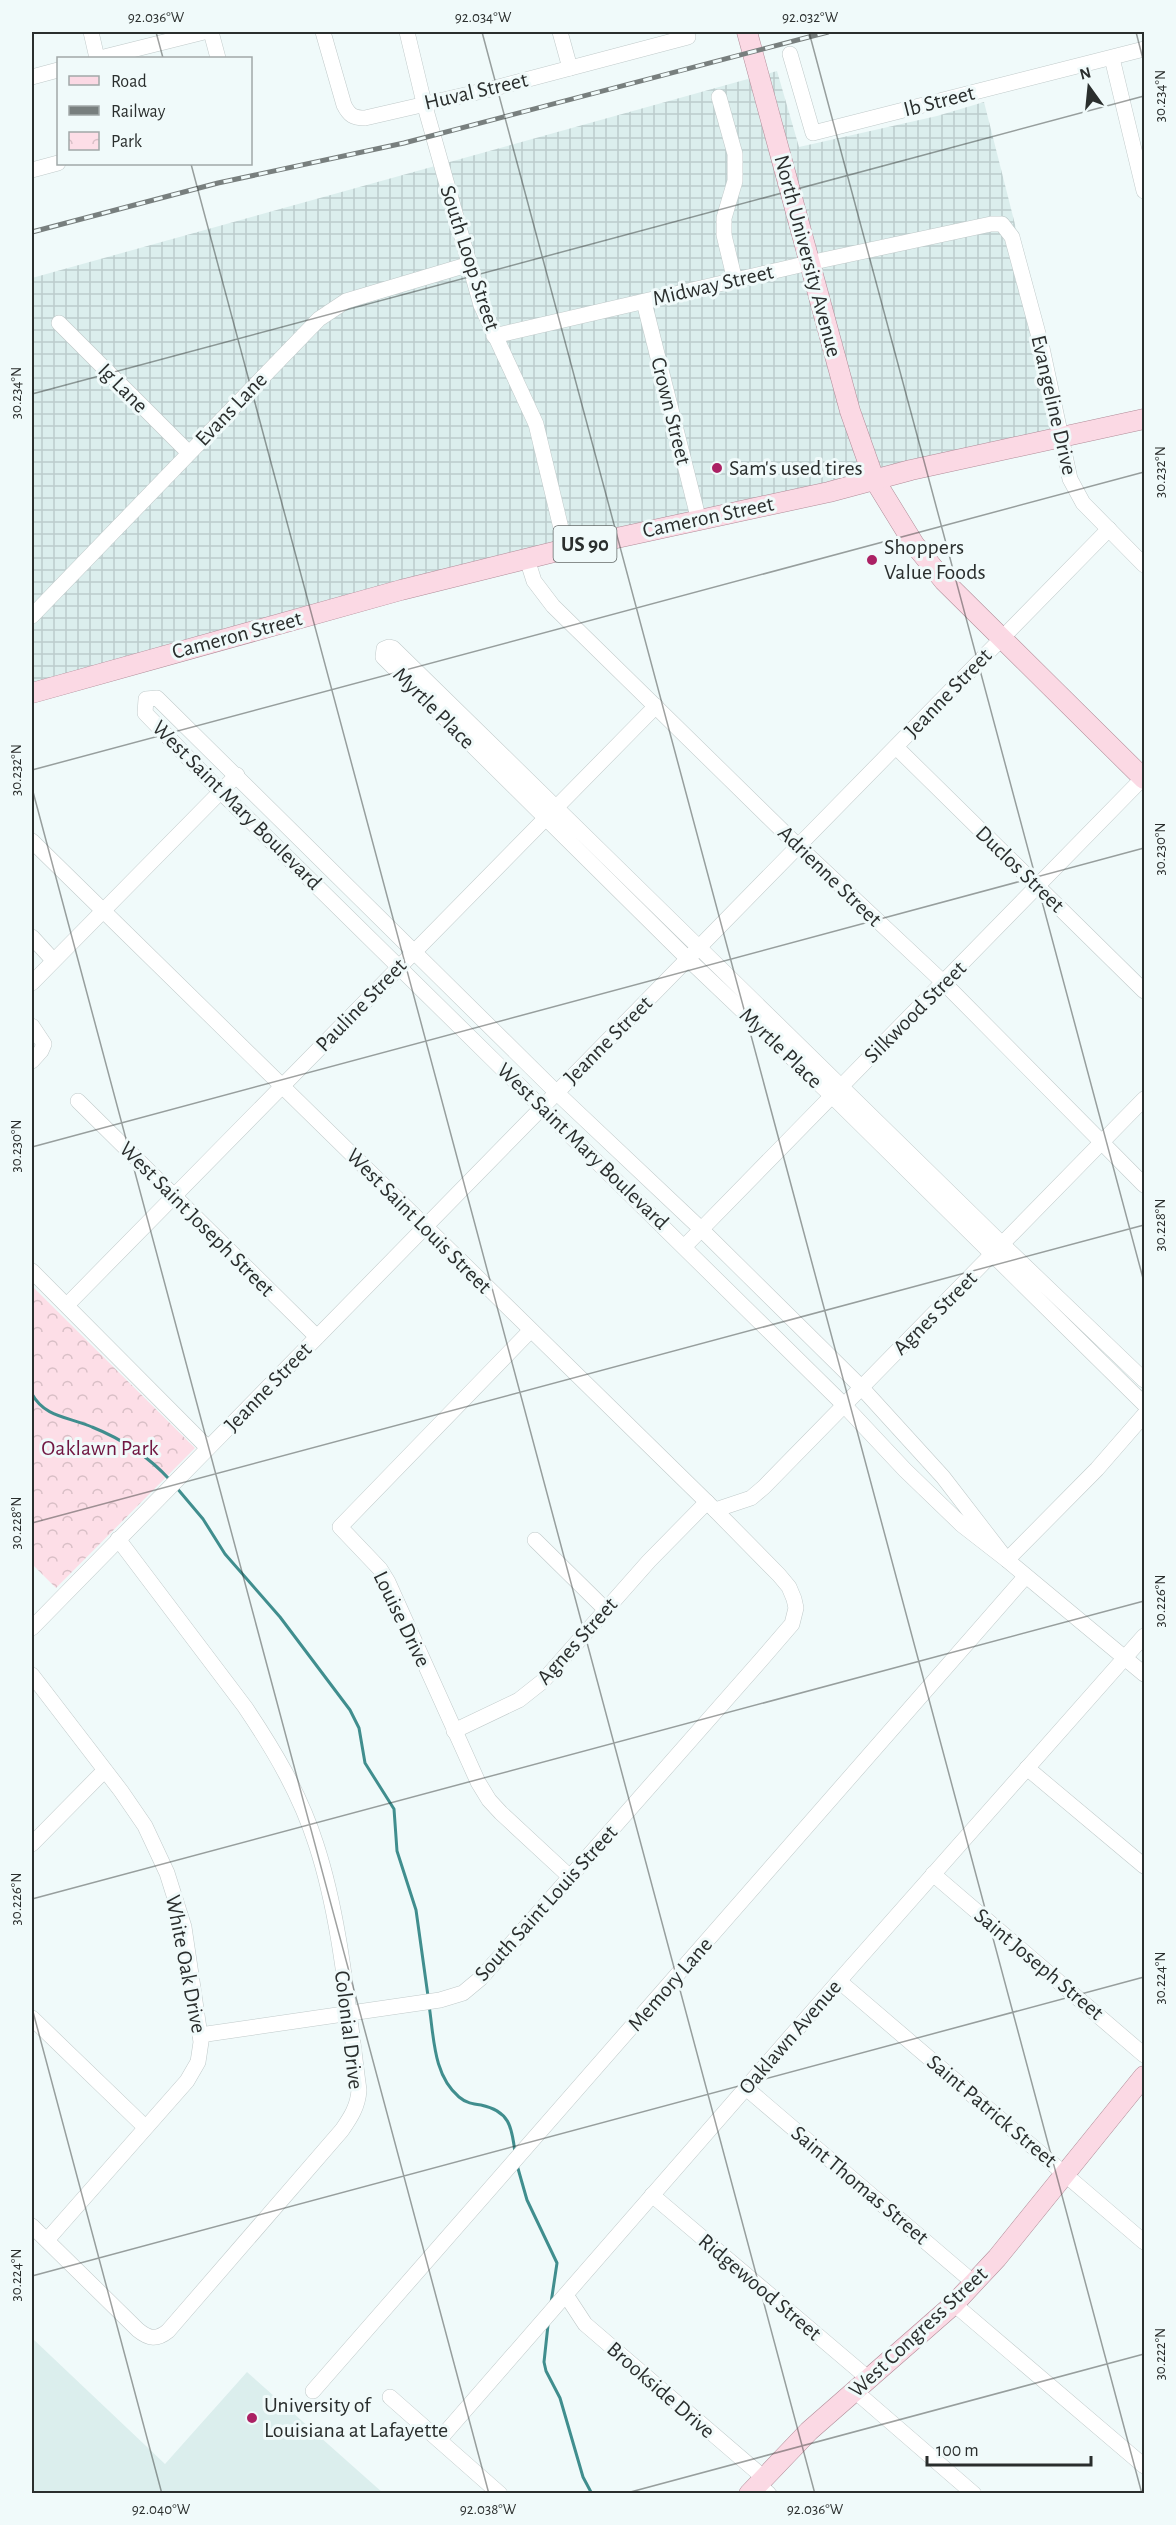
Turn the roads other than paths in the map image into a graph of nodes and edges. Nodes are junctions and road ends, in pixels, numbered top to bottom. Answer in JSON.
{"nodes":[{"id":1,"x":91,"y":32,"type":"edge"},
{"id":2,"x":204,"y":32,"type":"edge"},
{"id":3,"x":211,"y":32,"type":"edge"},
{"id":4,"x":323,"y":32,"type":"edge"},
{"id":5,"x":406,"y":32,"type":"edge"},
{"id":6,"x":560,"y":32,"type":"edge"},
{"id":7,"x":747,"y":32,"type":"edge"},
{"id":8,"x":688,"y":37,"type":"dead end"},
{"id":9,"x":1144,"y":50,"type":"edge"},
{"id":10,"x":790,"y":54,"type":"dead end"},
{"id":11,"x":99,"y":57,"type":"edge"},
{"id":12,"x":103,"y":57,"type":"edge"},
{"id":13,"x":218,"y":57,"type":"edge"},
{"id":14,"x":1112,"y":58,"type":"junction"},
{"id":15,"x":570,"y":68,"type":"junction"},
{"id":16,"x":57,"y":70,"type":"edge"},
{"id":17,"x":32,"y":77,"type":"edge"},
{"id":18,"x":719,"y":97,"type":"dead end"},
{"id":19,"x":424,"y":103,"type":"junction"},
{"id":20,"x":57,"y":163,"type":"edge"},
{"id":21,"x":32,"y":170,"type":"edge"},
{"id":22,"x":1144,"y":191,"type":"edge"},
{"id":23,"x":1002,"y":224,"type":"joint"},
{"id":24,"x":809,"y":262,"type":"junction"},
{"id":25,"x":470,"y":264,"type":"junction"},
{"id":26,"x":735,"y":281,"type":"junction"},
{"id":27,"x":644,"y":302,"type":"junction"},
{"id":28,"x":59,"y":323,"type":"dead end"},
{"id":29,"x":494,"y":336,"type":"junction"},
{"id":30,"x":1144,"y":419,"type":"edge"},
{"id":31,"x":1061,"y":437,"type":"junction"},
{"id":32,"x":189,"y":453,"type":"junction"},
{"id":33,"x":874,"y":479,"type":"junction"},
{"id":34,"x":699,"y":521,"type":"junction"},
{"id":35,"x":1109,"y":529,"type":"junction"},
{"id":36,"x":566,"y":549,"type":"junction"},
{"id":37,"x":527,"y":559,"type":"junction"},
{"id":38,"x":1144,"y":565,"type":"edge"},
{"id":39,"x":32,"y":616,"type":"edge"},
{"id":40,"x":1002,"y":638,"type":"junction"},
{"id":41,"x":32,"y":693,"type":"edge"},
{"id":42,"x":656,"y":706,"type":"junction"},
{"id":43,"x":896,"y":747,"type":"junction"},
{"id":44,"x":237,"y":775,"type":"junction"},
{"id":45,"x":1144,"y":778,"type":"edge"},
{"id":46,"x":221,"y":792,"type":"junction"},
{"id":47,"x":550,"y":812,"type":"junction"},
{"id":48,"x":32,"y":841,"type":"edge"},
{"id":49,"x":798,"y":846,"type":"junction"},
{"id":50,"x":1038,"y":887,"type":"junction"},
{"id":51,"x":104,"y":912,"type":"junction"},
{"id":52,"x":32,"y":937,"type":"edge"},
{"id":53,"x":699,"y":947,"type":"junction"},
{"id":54,"x":415,"y":950,"type":"junction"},
{"id":55,"x":688,"y":959,"type":"junction"},
{"id":56,"x":53,"y":960,"type":"junction"},
{"id":57,"x":400,"y":966,"type":"junction"},
{"id":58,"x":32,"y":970,"type":"edge"},
{"id":59,"x":32,"y":983,"type":"edge"},
{"id":60,"x":944,"y":983,"type":"junction"},
{"id":61,"x":1144,"y":991,"type":"edge"},
{"id":62,"x":32,"y":1026,"type":"edge"},
{"id":63,"x":32,"y":1061,"type":"edge"},
{"id":64,"x":282,"y":1086,"type":"junction"},
{"id":65,"x":837,"y":1091,"type":"junction"},
{"id":66,"x":556,"y":1092,"type":"junction"},
{"id":67,"x":1144,"y":1099,"type":"edge"},
{"id":68,"x":78,"y":1101,"type":"dead end"},
{"id":69,"x":542,"y":1107,"type":"junction"},
{"id":70,"x":1102,"y":1143,"type":"junction"},
{"id":71,"x":1144,"y":1185,"type":"edge"},
{"id":72,"x":173,"y":1197,"type":"junction"},
{"id":73,"x":425,"y":1226,"type":"junction"},
{"id":74,"x":701,"y":1229,"type":"junction"},
{"id":75,"x":1002,"y":1244,"type":"junction"},
{"id":76,"x":685,"y":1246,"type":"junction"},
{"id":77,"x":991,"y":1256,"type":"junction"},
{"id":78,"x":32,"y":1271,"type":"edge"},
{"id":79,"x":67,"y":1305,"type":"junction"},
{"id":80,"x":530,"y":1332,"type":"junction"},
{"id":81,"x":317,"y":1337,"type":"junction"},
{"id":82,"x":1144,"y":1380,"type":"edge"},
{"id":83,"x":861,"y":1388,"type":"junction"},
{"id":84,"x":844,"y":1404,"type":"junction"},
{"id":85,"x":1144,"y":1404,"type":"edge"},
{"id":86,"x":1144,"y":1415,"type":"edge"},
{"id":87,"x":208,"y":1448,"type":"junction"},
{"id":88,"x":711,"y":1506,"type":"junction"},
{"id":89,"x":118,"y":1539,"type":"junction"},
{"id":90,"x":536,"y":1540,"type":"dead end"},
{"id":91,"x":1007,"y":1560,"type":"junction"},
{"id":92,"x":1025,"y":1577,"type":"junction"},
{"id":93,"x":796,"y":1608,"type":"joint"},
{"id":94,"x":606,"y":1610,"type":"junction"},
{"id":95,"x":32,"y":1628,"type":"edge"},
{"id":96,"x":1144,"y":1636,"type":"edge"},
{"id":97,"x":1124,"y":1657,"type":"junction"},
{"id":98,"x":1144,"y":1674,"type":"edge"},
{"id":99,"x":32,"y":1675,"type":"edge"},
{"id":100,"x":454,"y":1731,"type":"junction"},
{"id":101,"x":1027,"y":1768,"type":"junction"},
{"id":102,"x":104,"y":1771,"type":"junction"},
{"id":103,"x":32,"y":1844,"type":"edge"},
{"id":104,"x":1144,"y":1866,"type":"edge"},
{"id":105,"x":933,"y":1874,"type":"junction"},
{"id":106,"x":570,"y":1876,"type":"junction"},
{"id":107,"x":839,"y":1981,"type":"junction"},
{"id":108,"x":348,"y":2013,"type":"junction"},
{"id":109,"x":32,"y":2019,"type":"edge"},
{"id":110,"x":200,"y":2035,"type":"junction"},
{"id":111,"x":1144,"y":2055,"type":"edge"},
{"id":112,"x":1144,"y":2076,"type":"edge"},
{"id":113,"x":746,"y":2088,"type":"junction"},
{"id":114,"x":146,"y":2127,"type":"junction"},
{"id":115,"x":1065,"y":2173,"type":"junction"},
{"id":116,"x":652,"y":2195,"type":"junction"},
{"id":117,"x":32,"y":2226,"type":"edge"},
{"id":118,"x":47,"y":2240,"type":"junction"},
{"id":119,"x":1144,"y":2242,"type":"edge"},
{"id":120,"x":974,"y":2283,"type":"junction"},
{"id":121,"x":566,"y":2295,"type":"junction"},
{"id":122,"x":954,"y":2304,"type":"junction"},
{"id":123,"x":862,"y":2385,"type":"junction"},
{"id":124,"x":314,"y":2391,"type":"dead end"},
{"id":125,"x":390,"y":2397,"type":"dead end"},
{"id":126,"x":439,"y":2440,"type":"junction"},
{"id":127,"x":1144,"y":2466,"type":"edge"},
{"id":128,"x":760,"y":2487,"type":"edge"},
{"id":129,"x":500,"y":2493,"type":"edge"},
{"id":130,"x":974,"y":2493,"type":"edge"}],
"edges":[{"from":1,"to":11,"type":"street"},
{"from":2,"to":12,"type":"street"},
{"from":3,"to":13,"type":"street"},
{"from":4,"to":19,"type":"street","name":"Huval Street"},
{"from":5,"to":19,"type":"street","name":"South Loop Street"},
{"from":6,"to":15,"type":"street"},
{"from":7,"to":24,"type":"main road","name":"North University Avenue"},
{"from":8,"to":15,"type":"street","name":"Huval Street"},
{"from":9,"to":14,"type":"street","name":"Ib Street"},
{"from":10,"to":14,"type":"street","name":"Ib Street"},
{"from":14,"to":22,"type":"street"},
{"from":15,"to":19,"type":"street","name":"Huval Street"},
{"from":16,"to":17,"type":"street"},
{"from":18,"to":26,"type":"street"},
{"from":19,"to":25,"type":"street","name":"South Loop Street"},
{"from":20,"to":21,"type":"street"},
{"from":23,"to":24,"type":"street","name":"Midway Street"},
{"from":23,"to":31,"type":"street","name":"Evangeline Drive"},
{"from":24,"to":26,"type":"street","name":"Midway Street"},
{"from":24,"to":33,"type":"main road","name":"North University Avenue"},
{"from":25,"to":29,"type":"street","name":"South Loop Street"},
{"from":25,"to":32,"type":"street","name":"Evans Lane"},
{"from":26,"to":27,"type":"street","name":"Midway Street"},
{"from":27,"to":29,"type":"street","name":"Midway Street"},
{"from":27,"to":34,"type":"street","name":"Crown Street"},
{"from":28,"to":32,"type":"street","name":"Ig Lane"},
{"from":29,"to":36,"type":"street","name":"South Loop Street"},
{"from":30,"to":31,"type":"main road","name":"Cameron Street","number":"US 90"},
{"from":31,"to":33,"type":"main road","name":"Cameron Street","number":"US 90"},
{"from":31,"to":35,"type":"street","name":"Evangeline Drive"},
{"from":32,"to":39,"type":"street","name":"Evans Lane"},
{"from":33,"to":34,"type":"main road","name":"Cameron Street","number":"US 90"},
{"from":33,"to":40,"type":"main road","name":"North University Avenue"},
{"from":34,"to":36,"type":"main road","name":"Cameron Street","number":"US 90"},
{"from":35,"to":38,"type":"street","name":"Evangeline Drive"},
{"from":35,"to":40,"type":"street","name":"Jeanne Street"},
{"from":36,"to":37,"type":"main road","name":"Cameron Street","number":"US 90"},
{"from":37,"to":41,"type":"main road","name":"Cameron Street","number":"US 90"},
{"from":37,"to":42,"type":"street","name":"Adrienne Street"},
{"from":40,"to":43,"type":"street","name":"Jeanne Street"},
{"from":40,"to":45,"type":"main road","name":"North University Avenue"},
{"from":42,"to":47,"type":"street","name":"Pauline Street"},
{"from":42,"to":49,"type":"street","name":"Adrienne Street"},
{"from":43,"to":49,"type":"street","name":"Jeanne Street"},
{"from":43,"to":50,"type":"street","name":"Duclos Street"},
{"from":44,"to":46,"type":"street"},
{"from":44,"to":46,"type":"street","name":"West Saint Mary Boulevard"},
{"from":44,"to":54,"type":"street","name":"West Saint Mary Boulevard"},
{"from":45,"to":50,"type":"street","name":"Silkwood Street"},
{"from":46,"to":51,"type":"street"},
{"from":46,"to":57,"type":"street","name":"West Saint Mary Boulevard"},
{"from":47,"to":47,"type":"street","name":"Myrtle Place"},
{"from":47,"to":53,"type":"street","name":"Myrtle Place"},
{"from":47,"to":54,"type":"street","name":"Pauline Street"},
{"from":47,"to":55,"type":"street","name":"Myrtle Place"},
{"from":48,"to":51,"type":"street","name":"West Saint Louis Street"},
{"from":49,"to":53,"type":"street","name":"Jeanne Street"},
{"from":49,"to":60,"type":"street","name":"Adrienne Street"},
{"from":50,"to":60,"type":"street","name":"Silkwood Street"},
{"from":50,"to":61,"type":"street","name":"Duclos Street"},
{"from":51,"to":56,"type":"street"},
{"from":51,"to":64,"type":"street","name":"West Saint Louis Street"},
{"from":52,"to":56,"type":"street"},
{"from":53,"to":55,"type":"street","name":"Jeanne Street"},
{"from":53,"to":65,"type":"street","name":"Myrtle Place"},
{"from":54,"to":57,"type":"street","name":"Pauline Street"},
{"from":54,"to":66,"type":"street","name":"West Saint Mary Boulevard"},
{"from":55,"to":65,"type":"street","name":"Myrtle Place"},
{"from":55,"to":66,"type":"street","name":"Jeanne Street"},
{"from":56,"to":58,"type":"street"},
{"from":56,"to":59,"type":"street"},
{"from":57,"to":64,"type":"street","name":"Pauline Street"},
{"from":57,"to":69,"type":"street","name":"West Saint Mary Boulevard"},
{"from":60,"to":65,"type":"street","name":"Silkwood Street"},
{"from":60,"to":70,"type":"street","name":"Adrienne Street"},
{"from":62,"to":63,"type":"street"},
{"from":64,"to":72,"type":"street","name":"Pauline Street"},
{"from":64,"to":73,"type":"street","name":"West Saint Louis Street"},
{"from":65,"to":74,"type":"street","name":"Silkwood Street"},
{"from":65,"to":75,"type":"street","name":"Myrtle Place"},
{"from":65,"to":77,"type":"street","name":"Myrtle Place"},
{"from":66,"to":69,"type":"street","name":"Jeanne Street"},
{"from":66,"to":74,"type":"street","name":"West Saint Mary Boulevard"},
{"from":67,"to":70,"type":"street","name":"Agnes Street"},
{"from":68,"to":72,"type":"street","name":"West Saint Joseph Street"},
{"from":69,"to":73,"type":"street","name":"Jeanne Street"},
{"from":69,"to":76,"type":"street","name":"West Saint Mary Boulevard"},
{"from":70,"to":71,"type":"street","name":"Adrienne Street"},
{"from":70,"to":75,"type":"street","name":"Agnes Street"},
{"from":72,"to":79,"type":"street","name":"Pauline Street"},
{"from":72,"to":81,"type":"street","name":"West Saint Joseph Street"},
{"from":73,"to":80,"type":"street","name":"West Saint Louis Street"},
{"from":73,"to":81,"type":"street","name":"Jeanne Street"},
{"from":74,"to":76,"type":"street","name":"Silkwood Street"},
{"from":74,"to":83,"type":"street","name":"West Saint Mary Boulevard"},
{"from":75,"to":77,"type":"street","name":"Agnes Street"},
{"from":75,"to":82,"type":"street","name":"Myrtle Place"},
{"from":76,"to":84,"type":"street","name":"West Saint Mary Boulevard"},
{"from":77,"to":83,"type":"street","name":"Agnes Street"},
{"from":77,"to":85,"type":"street","name":"Myrtle Place"},
{"from":78,"to":79,"type":"street"},
{"from":79,"to":87,"type":"street"},
{"from":80,"to":88,"type":"street","name":"West Saint Louis Street"},
{"from":80,"to":100,"type":"street","name":"Louise Drive"},
{"from":81,"to":87,"type":"street","name":"Jeanne Street"},
{"from":83,"to":84,"type":"street","name":"Agnes Street"},
{"from":83,"to":91,"type":"street","name":"West Saint Mary Boulevard"},
{"from":84,"to":88,"type":"street","name":"Agnes Street"},
{"from":84,"to":91,"type":"street","name":"West Saint Mary Boulevard"},
{"from":86,"to":91,"type":"street"},
{"from":87,"to":89,"type":"street","name":"Jeanne Street"},
{"from":88,"to":93,"type":"street","name":"West Saint Louis Street"},
{"from":88,"to":94,"type":"street","name":"Agnes Street"},
{"from":89,"to":95,"type":"street","name":"Jeanne Street"},
{"from":89,"to":108,"type":"street","name":"Colonial Drive"},
{"from":90,"to":94,"type":"street"},
{"from":91,"to":92,"type":"street","name":"West Saint Mary Boulevard"},
{"from":92,"to":97,"type":"street","name":"West Saint Mary Boulevard"},
{"from":92,"to":124,"type":"street","name":"Memory Lane"},
{"from":93,"to":106,"type":"street","name":"South Saint Louis Street"},
{"from":94,"to":100,"type":"street","name":"Agnes Street"},
{"from":96,"to":97,"type":"street","name":"Oaklawn Avenue"},
{"from":97,"to":98,"type":"street","name":"West Saint Mary Boulevard"},
{"from":97,"to":101,"type":"street","name":"Oaklawn Avenue"},
{"from":99,"to":102,"type":"street","name":"White Oak Drive"},
{"from":100,"to":106,"type":"street","name":"Louise Drive"},
{"from":101,"to":104,"type":"street"},
{"from":101,"to":105,"type":"street","name":"Oaklawn Avenue"},
{"from":102,"to":103,"type":"street"},
{"from":102,"to":110,"type":"street","name":"White Oak Drive"},
{"from":105,"to":107,"type":"street","name":"Oaklawn Avenue"},
{"from":105,"to":111,"type":"street","name":"Saint Joseph Street"},
{"from":106,"to":108,"type":"street","name":"South Saint Louis Street"},
{"from":107,"to":113,"type":"street","name":"Oaklawn Avenue"},
{"from":107,"to":115,"type":"street","name":"Saint Patrick Street"},
{"from":108,"to":110,"type":"street","name":"South Saint Louis Street"},
{"from":108,"to":118,"type":"street","name":"Colonial Drive"},
{"from":109,"to":114,"type":"street"},
{"from":110,"to":114,"type":"street","name":"White Oak Drive"},
{"from":112,"to":115,"type":"main road","name":"West Congress Street"},
{"from":113,"to":116,"type":"street","name":"Oaklawn Avenue"},
{"from":113,"to":120,"type":"street","name":"Saint Thomas Street"},
{"from":114,"to":118,"type":"street","name":"White Oak Drive"},
{"from":115,"to":119,"type":"street","name":"Saint Patrick Street"},
{"from":115,"to":120,"type":"main road","name":"West Congress Street"},
{"from":116,"to":121,"type":"street","name":"Oaklawn Avenue"},
{"from":116,"to":123,"type":"street","name":"Ridgewood Street"},
{"from":117,"to":118,"type":"street","name":"Colonial Drive"},
{"from":120,"to":122,"type":"main road","name":"West Congress Street"},
{"from":121,"to":126,"type":"street","name":"Oaklawn Avenue"},
{"from":121,"to":128,"type":"street","name":"Brookside Drive"},
{"from":122,"to":123,"type":"main road","name":"West Congress Street"},
{"from":122,"to":127,"type":"street"},
{"from":123,"to":128,"type":"main road","name":"West Congress Street"},
{"from":123,"to":130,"type":"street","name":"Ridgewood Street"},
{"from":125,"to":126,"type":"street"},
{"from":126,"to":129,"type":"street"}]}
